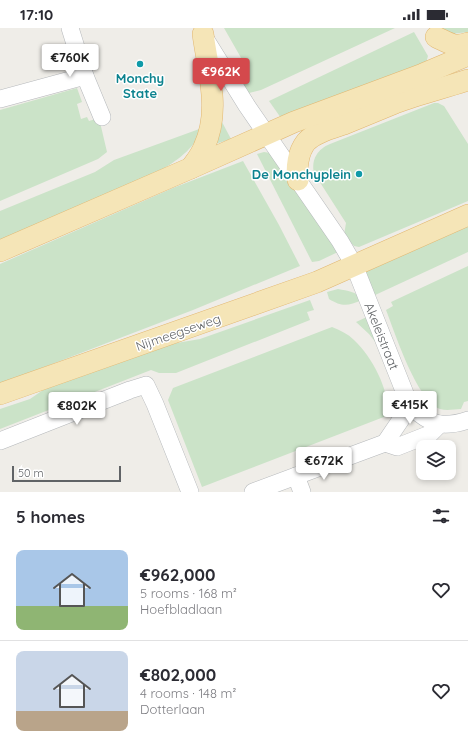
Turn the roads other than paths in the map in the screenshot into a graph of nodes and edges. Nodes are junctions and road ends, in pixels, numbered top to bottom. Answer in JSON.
{"nodes":[{"id":1,"x":70,"y":28,"type":"edge"},
{"id":2,"x":201,"y":30,"type":"edge"},
{"id":3,"x":434,"y":32,"type":"edge"},
{"id":4,"x":468,"y":43,"type":"edge"},
{"id":5,"x":460,"y":59,"type":"edge"},
{"id":6,"x":85,"y":76,"type":"junction"},
{"id":7,"x":466,"y":84,"type":"edge"},
{"id":8,"x":0,"y":100,"type":"edge"},
{"id":9,"x":102,"y":117,"type":"dead end"},
{"id":10,"x":266,"y":134,"type":"junction"},
{"id":11,"x":191,"y":168,"type":"junction"},
{"id":12,"x":298,"y":180,"type":"junction"},
{"id":13,"x":468,"y":215,"type":"edge"},
{"id":14,"x":0,"y":251,"type":"edge"},
{"id":15,"x":354,"y":265,"type":"junction"},
{"id":16,"x":0,"y":394,"type":"edge"},
{"id":17,"x":410,"y":406,"type":"junction"},
{"id":18,"x":454,"y":423,"type":"edge"},
{"id":19,"x":0,"y":441,"type":"edge"},
{"id":20,"x":385,"y":443,"type":"junction"},
{"id":21,"x":296,"y":476,"type":"junction"},
{"id":22,"x":190,"y":492,"type":"edge"},
{"id":23,"x":253,"y":492,"type":"edge"},
{"id":24,"x":302,"y":492,"type":"edge"}],
"edges":[{"from":1,"to":6,"type":"street"},
{"from":2,"to":10,"type":"street"},
{"from":2,"to":11,"type":"main road"},
{"from":3,"to":4,"type":"main road"},
{"from":3,"to":5,"type":"street"},
{"from":5,"to":7,"type":"street"},
{"from":5,"to":10,"type":"main road"},
{"from":6,"to":8,"type":"street"},
{"from":6,"to":9,"type":"street"},
{"from":7,"to":12,"type":"main road"},
{"from":10,"to":11,"type":"main road"},
{"from":10,"to":12,"type":"street"},
{"from":11,"to":14,"type":"main road"},
{"from":12,"to":15,"type":"street"},
{"from":13,"to":15,"type":"main road"},
{"from":15,"to":16,"type":"main road","name":"Nijmeegseweg"},
{"from":15,"to":17,"type":"street","name":"Akeleistraat"},
{"from":17,"to":18,"type":"street"},
{"from":17,"to":20,"type":"street"},
{"from":18,"to":20,"type":"street"},
{"from":19,"to":22,"type":"street"},
{"from":20,"to":21,"type":"street"},
{"from":21,"to":23,"type":"street"},
{"from":21,"to":24,"type":"street"}]}
